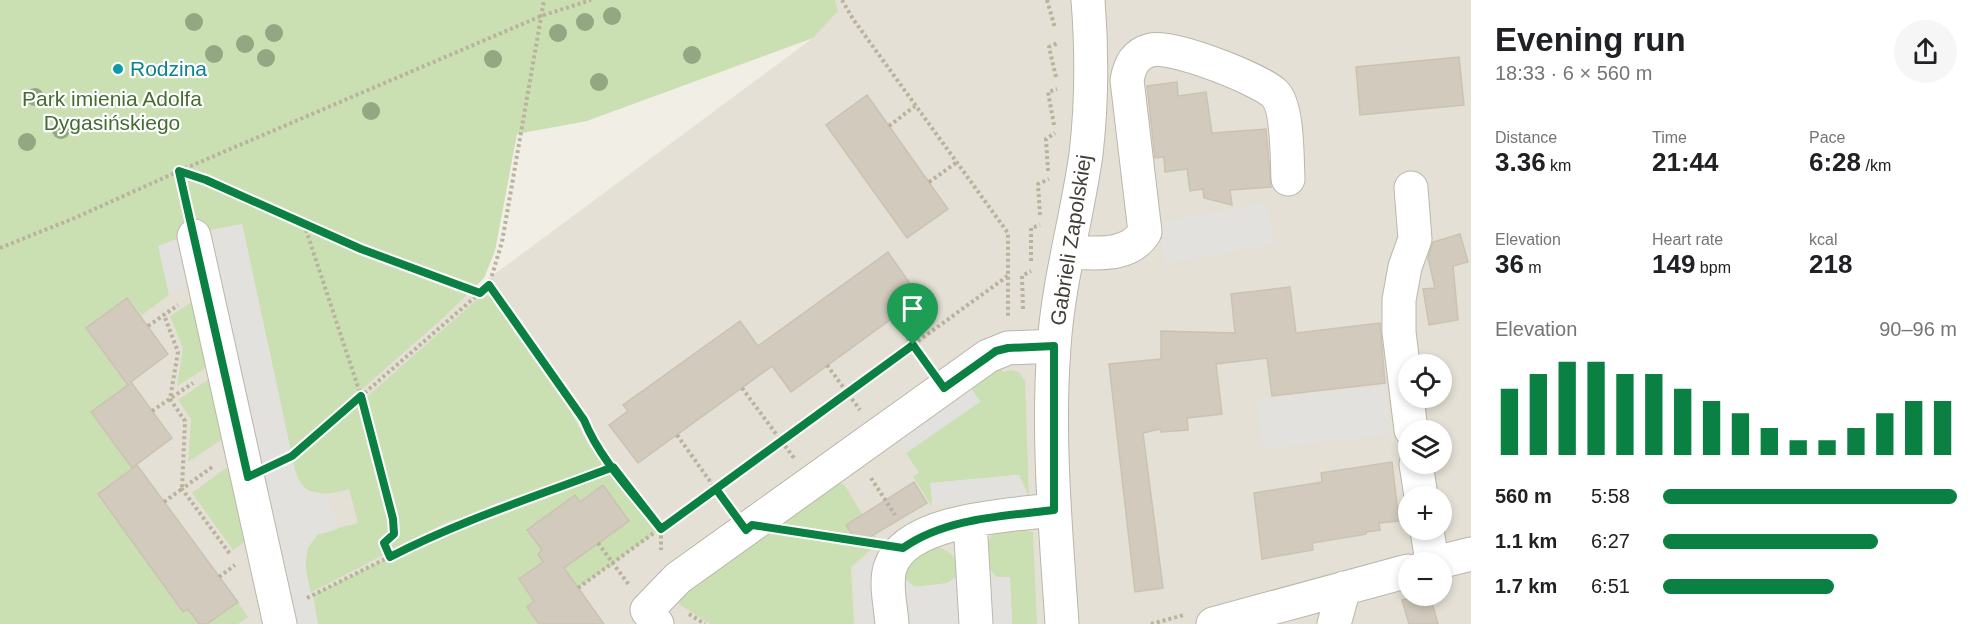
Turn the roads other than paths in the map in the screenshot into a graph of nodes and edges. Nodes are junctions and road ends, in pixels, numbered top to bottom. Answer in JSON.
{"nodes":[{"id":1,"x":1088,"y":0,"type":"edge"},
{"id":2,"x":1288,"y":179,"type":"dead end"},
{"id":3,"x":1412,"y":188,"type":"dead end"},
{"id":4,"x":194,"y":236,"type":"road end"},
{"id":5,"x":1069,"y":252,"type":"junction"},
{"id":6,"x":1054,"y":346,"type":"junction"},
{"id":7,"x":1410,"y":420,"type":"edge"},
{"id":8,"x":1054,"y":510,"type":"junction"},
{"id":9,"x":970,"y":521,"type":"junction"},
{"id":10,"x":1471,"y":554,"type":"edge"},
{"id":11,"x":1452,"y":559,"type":"edge"},
{"id":12,"x":1398,"y":574,"type":"edge"},
{"id":13,"x":1344,"y":588,"type":"junction"},
{"id":14,"x":655,"y":610,"type":"edge"},
{"id":15,"x":278,"y":619,"type":"edge"},
{"id":16,"x":892,"y":624,"type":"edge"},
{"id":17,"x":976,"y":624,"type":"edge"},
{"id":18,"x":1062,"y":624,"type":"edge"},
{"id":19,"x":1214,"y":624,"type":"edge"},
{"id":20,"x":1334,"y":624,"type":"edge"}],
"edges":[{"from":1,"to":5,"type":"street","name":"Gabrieli Zapolskiej"},
{"from":2,"to":5,"type":"street"},
{"from":3,"to":7,"type":"street"},
{"from":4,"to":15,"type":"street"},
{"from":5,"to":6,"type":"street","name":"Gabrieli Zapolskiej"},
{"from":6,"to":8,"type":"street","name":"Gabrieli Zapolskiej"},
{"from":6,"to":14,"type":"street"},
{"from":8,"to":9,"type":"street"},
{"from":8,"to":18,"type":"street","name":"Gabrieli Zapolskiej"},
{"from":9,"to":16,"type":"street"},
{"from":9,"to":17,"type":"street"},
{"from":10,"to":11,"type":"street"},
{"from":12,"to":13,"type":"street"},
{"from":13,"to":19,"type":"street"},
{"from":13,"to":20,"type":"street"}]}
